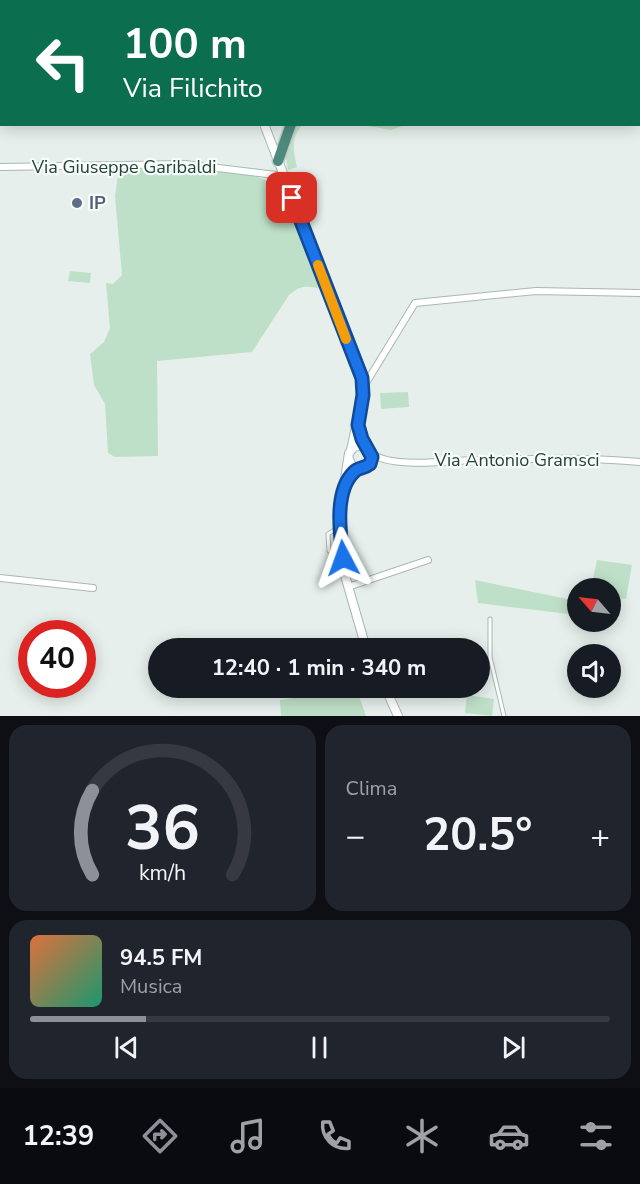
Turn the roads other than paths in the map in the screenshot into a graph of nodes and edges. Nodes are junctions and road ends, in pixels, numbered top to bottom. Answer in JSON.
{"nodes":[{"id":1,"x":265,"y":126,"type":"edge"},
{"id":2,"x":290,"y":126,"type":"edge"},
{"id":3,"x":278,"y":161,"type":"junction"},
{"id":4,"x":0,"y":167,"type":"edge"},
{"id":5,"x":284,"y":176,"type":"junction"},
{"id":6,"x":640,"y":293,"type":"edge"},
{"id":7,"x":363,"y":388,"type":"junction"},
{"id":8,"x":358,"y":425,"type":"junction"},
{"id":9,"x":366,"y":446,"type":"junction"},
{"id":10,"x":351,"y":450,"type":"junction"},
{"id":11,"x":372,"y":454,"type":"junction"},
{"id":12,"x":349,"y":459,"type":"junction"},
{"id":13,"x":393,"y":461,"type":"junction"},
{"id":14,"x":640,"y":462,"type":"edge"},
{"id":15,"x":368,"y":466,"type":"junction"},
{"id":16,"x":357,"y":468,"type":"junction"},
{"id":17,"x":344,"y":486,"type":"junction"},
{"id":18,"x":341,"y":526,"type":"junction"},
{"id":19,"x":343,"y":558,"type":"junction"},
{"id":20,"x":428,"y":560,"type":"dead end"},
{"id":21,"x":0,"y":578,"type":"edge"},
{"id":22,"x":348,"y":587,"type":"junction"},
{"id":23,"x":93,"y":588,"type":"dead end"},
{"id":24,"x":490,"y":619,"type":"dead end"},
{"id":25,"x":363,"y":638,"type":"edge"},
{"id":26,"x":390,"y":698,"type":"edge"},
{"id":27,"x":398,"y":716,"type":"edge"},
{"id":28,"x":504,"y":716,"type":"edge"}],
"edges":[{"from":1,"to":3,"type":"street"},
{"from":2,"to":3,"type":"highway"},
{"from":3,"to":5,"type":"street"},
{"from":4,"to":5,"type":"street","name":"Via Giuseppe Garibaldi"},
{"from":5,"to":7,"type":"street"},
{"from":6,"to":7,"type":"street"},
{"from":7,"to":8,"type":"street"},
{"from":8,"to":9,"type":"street"},
{"from":8,"to":10,"type":"street"},
{"from":9,"to":10,"type":"street"},
{"from":9,"to":11,"type":"street"},
{"from":10,"to":12,"type":"street"},
{"from":11,"to":13,"type":"street","name":"Via Antonio Gramsci"},
{"from":11,"to":15,"type":"street"},
{"from":12,"to":16,"type":"street"},
{"from":12,"to":17,"type":"street"},
{"from":13,"to":14,"type":"street","name":"Via Antonio Gramsci"},
{"from":13,"to":15,"type":"street","name":"Via Antonio Gramsci"},
{"from":15,"to":16,"type":"street"},
{"from":16,"to":17,"type":"street"},
{"from":17,"to":18,"type":"street"},
{"from":18,"to":19,"type":"street"},
{"from":18,"to":19,"type":"lane"},
{"from":19,"to":22,"type":"street"},
{"from":20,"to":22,"type":"street"},
{"from":21,"to":23,"type":"street"},
{"from":22,"to":25,"type":"street"},
{"from":24,"to":28,"type":"lane"},
{"from":26,"to":27,"type":"street"}]}
